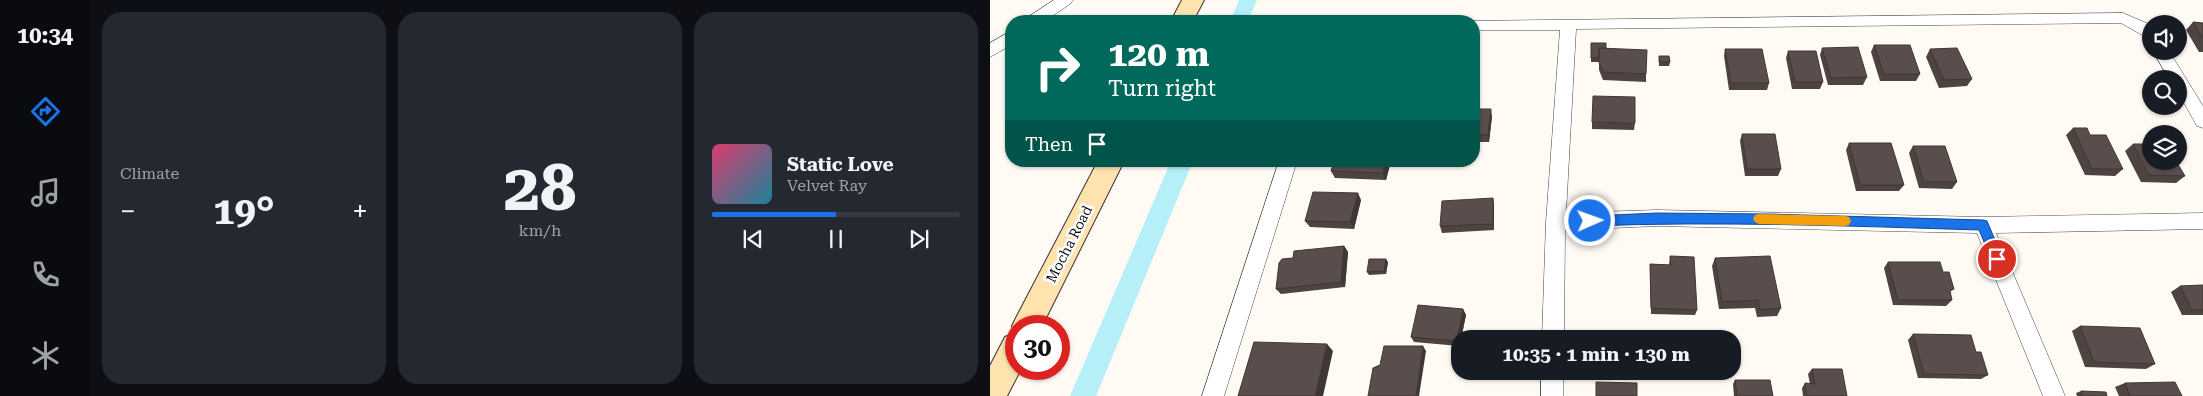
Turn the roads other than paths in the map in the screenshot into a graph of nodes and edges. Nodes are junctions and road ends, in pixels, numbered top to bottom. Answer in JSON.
{"nodes":[{"id":1,"x":1065,"y":0,"type":"edge"},
{"id":2,"x":1193,"y":0,"type":"edge"},
{"id":3,"x":1043,"y":15,"type":"edge"},
{"id":4,"x":1185,"y":15,"type":"edge"},
{"id":5,"x":1480,"y":24,"type":"edge"},
{"id":6,"x":1568,"y":24,"type":"junction"},
{"id":7,"x":2142,"y":27,"type":"edge"},
{"id":8,"x":1005,"y":41,"type":"edge"},
{"id":9,"x":990,"y":51,"type":"edge"},
{"id":10,"x":2187,"y":95,"type":"edge"},
{"id":11,"x":2203,"y":121,"type":"edge"},
{"id":12,"x":1108,"y":167,"type":"edge"},
{"id":13,"x":1286,"y":167,"type":"edge"},
{"id":14,"x":2203,"y":221,"type":"edge"},
{"id":15,"x":1556,"y":222,"type":"junction"},
{"id":16,"x":1983,"y":225,"type":"junction"},
{"id":17,"x":1033,"y":315,"type":"edge"},
{"id":18,"x":1553,"y":330,"type":"edge"},
{"id":19,"x":1005,"y":369,"type":"edge"},
{"id":20,"x":1552,"y":380,"type":"edge"},
{"id":21,"x":991,"y":396,"type":"edge"},
{"id":22,"x":1213,"y":396,"type":"edge"},
{"id":23,"x":1552,"y":396,"type":"edge"},
{"id":24,"x":2054,"y":396,"type":"edge"}],
"edges":[{"from":1,"to":3,"type":"street"},
{"from":2,"to":4,"type":"street"},
{"from":5,"to":6,"type":"street"},
{"from":6,"to":7,"type":"street"},
{"from":6,"to":15,"type":"street"},
{"from":8,"to":9,"type":"street"},
{"from":10,"to":11,"type":"street"},
{"from":12,"to":17,"type":"street","name":"Mocha Road"},
{"from":13,"to":22,"type":"street"},
{"from":14,"to":16,"type":"street"},
{"from":15,"to":16,"type":"street"},
{"from":15,"to":18,"type":"street"},
{"from":16,"to":24,"type":"street"},
{"from":19,"to":21,"type":"street"},
{"from":20,"to":23,"type":"street"}]}
